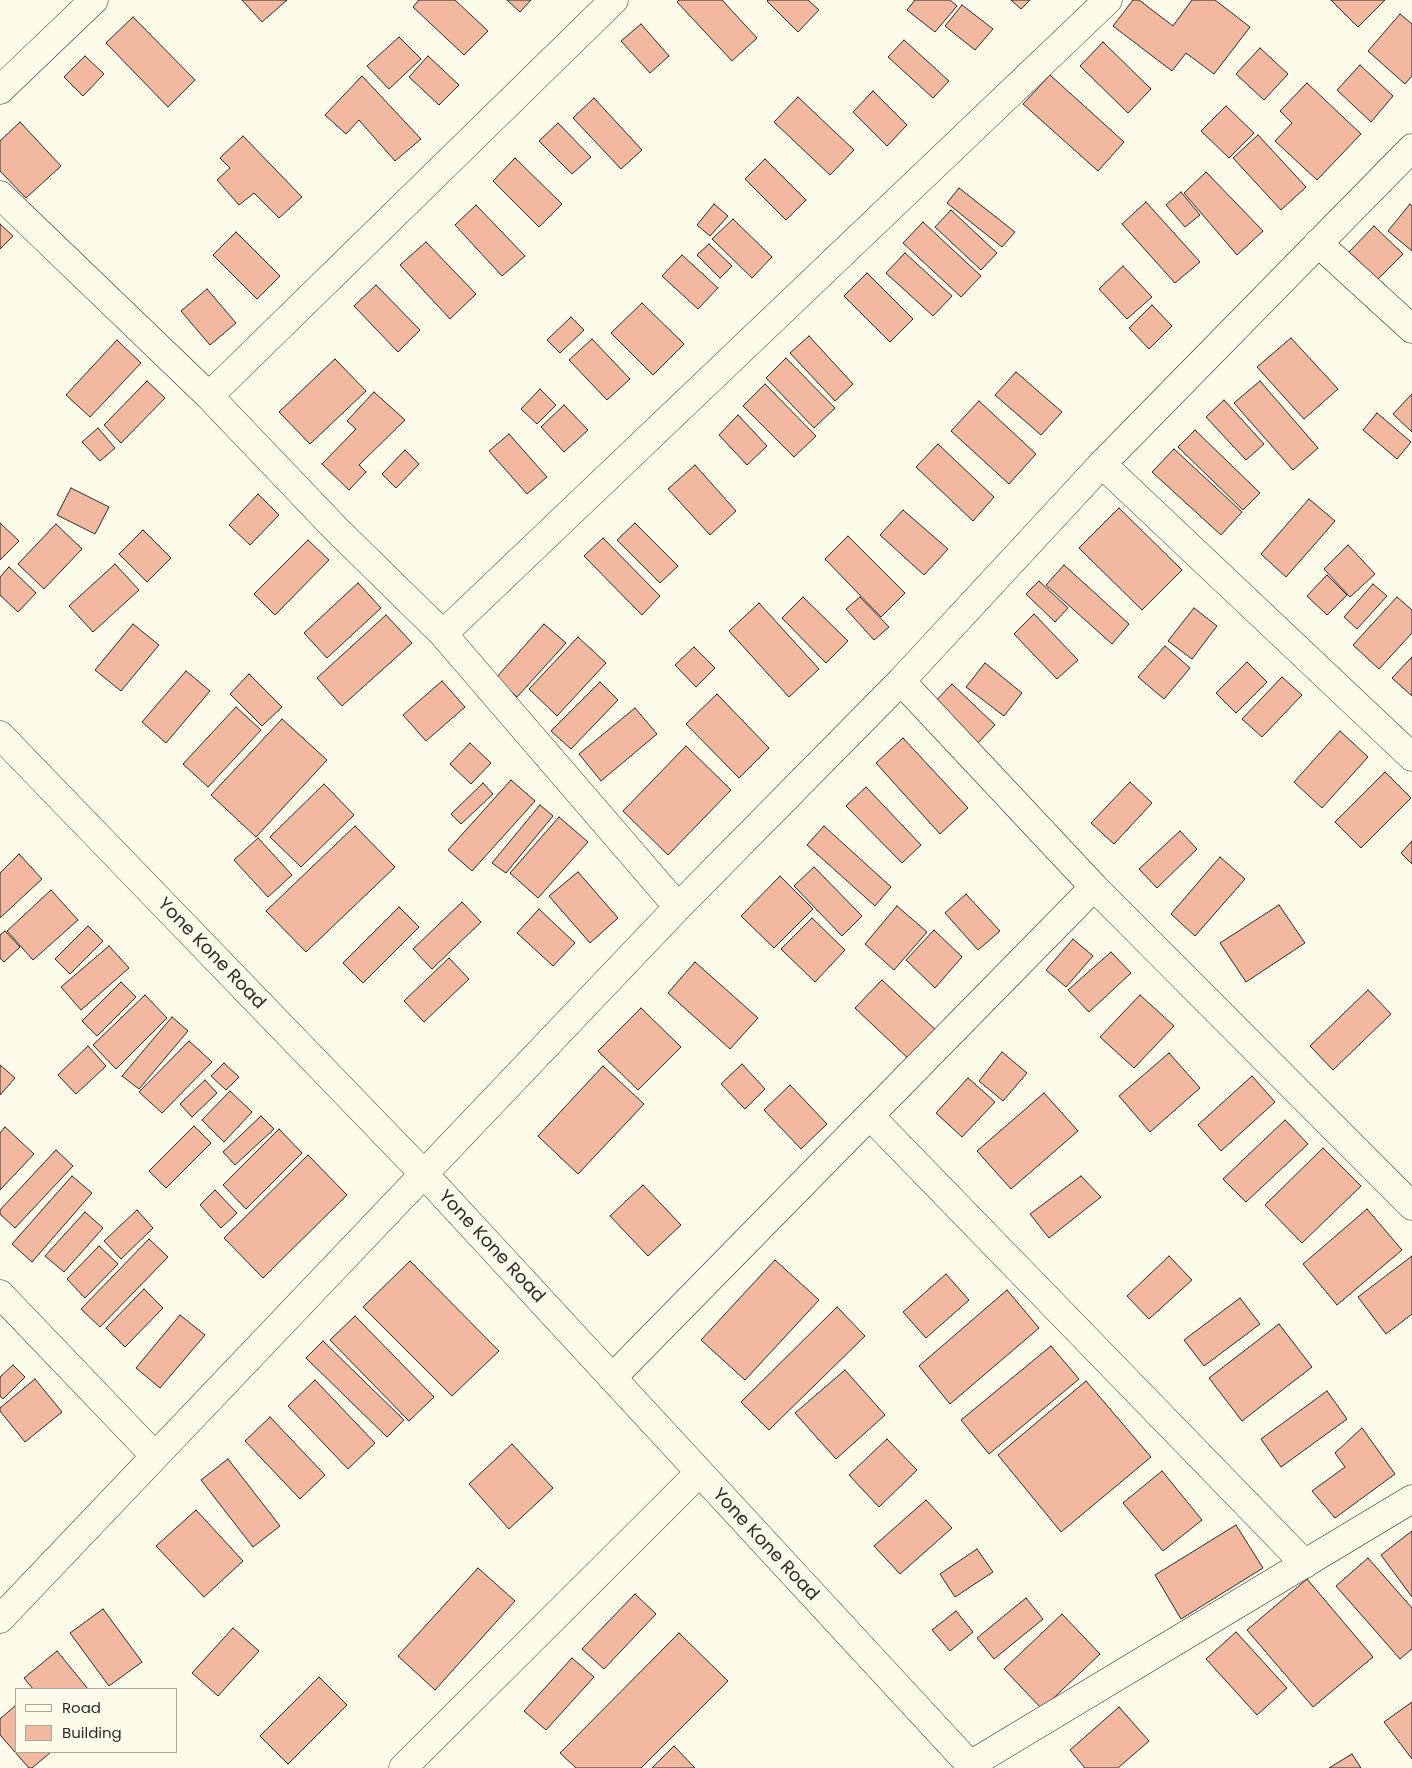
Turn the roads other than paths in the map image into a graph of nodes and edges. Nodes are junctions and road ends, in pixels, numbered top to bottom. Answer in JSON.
{"nodes":[{"id":1,"x":94,"y":0,"type":"edge"},
{"id":2,"x":614,"y":0,"type":"edge"},
{"id":3,"x":1108,"y":0,"type":"edge"},
{"id":4,"x":0,"y":90,"type":"edge"},
{"id":5,"x":1412,"y":148,"type":"edge"},
{"id":6,"x":0,"y":195,"type":"edge"},
{"id":7,"x":1318,"y":244,"type":"junction"},
{"id":8,"x":1412,"y":329,"type":"edge"},
{"id":9,"x":209,"y":396,"type":"junction"},
{"id":10,"x":1102,"y":464,"type":"junction"},
{"id":11,"x":443,"y":634,"type":"junction"},
{"id":12,"x":900,"y":681,"type":"junction"},
{"id":13,"x":0,"y":734,"type":"edge"},
{"id":14,"x":1412,"y":757,"type":"edge"},
{"id":15,"x":1094,"y":887,"type":"junction"},
{"id":16,"x":678,"y":907,"type":"junction"},
{"id":17,"x":870,"y":1116,"type":"junction"},
{"id":18,"x":424,"y":1174,"type":"junction"},
{"id":19,"x":1412,"y":1206,"type":"edge"},
{"id":20,"x":0,"y":1294,"type":"edge"},
{"id":21,"x":612,"y":1378,"type":"junction"},
{"id":22,"x":155,"y":1456,"type":"junction"},
{"id":23,"x":699,"y":1473,"type":"junction"},
{"id":24,"x":1412,"y":1499,"type":"edge"},
{"id":25,"x":1305,"y":1564,"type":"junction"},
{"id":26,"x":0,"y":1619,"type":"edge"},
{"id":27,"x":971,"y":1766,"type":"edge"},
{"id":28,"x":403,"y":1768,"type":"edge"}],
"edges":[{"from":1,"to":4,"type":"street"},
{"from":2,"to":9,"type":"street"},
{"from":3,"to":11,"type":"street"},
{"from":5,"to":7,"type":"street"},
{"from":6,"to":9,"type":"street"},
{"from":7,"to":8,"type":"street"},
{"from":7,"to":10,"type":"street"},
{"from":9,"to":11,"type":"street"},
{"from":10,"to":12,"type":"street"},
{"from":10,"to":14,"type":"street"},
{"from":11,"to":16,"type":"street"},
{"from":12,"to":15,"type":"street"},
{"from":12,"to":16,"type":"street"},
{"from":13,"to":18,"type":"street","name":"Yone Kone Road"},
{"from":15,"to":17,"type":"street"},
{"from":15,"to":19,"type":"street"},
{"from":16,"to":18,"type":"street"},
{"from":17,"to":21,"type":"street"},
{"from":17,"to":25,"type":"street"},
{"from":18,"to":21,"type":"street","name":"Yone Kone Road"},
{"from":18,"to":22,"type":"street"},
{"from":20,"to":22,"type":"street"},
{"from":21,"to":23,"type":"street","name":"Yone Kone Road"},
{"from":22,"to":26,"type":"street"},
{"from":23,"to":27,"type":"street","name":"Yone Kone Road"},
{"from":23,"to":28,"type":"street"},
{"from":24,"to":25,"type":"street"},
{"from":25,"to":27,"type":"street"}]}
